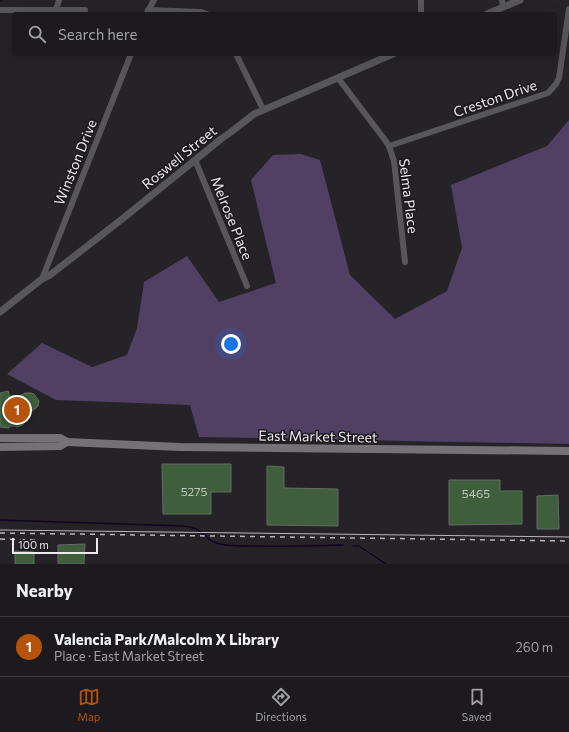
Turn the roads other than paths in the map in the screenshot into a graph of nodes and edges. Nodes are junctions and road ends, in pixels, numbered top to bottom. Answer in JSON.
{"nodes":[{"id":1,"x":59,"y":0,"type":"edge"},
{"id":2,"x":154,"y":0,"type":"edge"},
{"id":3,"x":421,"y":0,"type":"edge"},
{"id":4,"x":520,"y":0,"type":"edge"},
{"id":5,"x":503,"y":3,"type":"edge"},
{"id":6,"x":569,"y":9,"type":"edge"},
{"id":7,"x":0,"y":10,"type":"edge"},
{"id":8,"x":56,"y":10,"type":"junction"},
{"id":9,"x":85,"y":10,"type":"dead end"},
{"id":10,"x":148,"y":12,"type":"edge"},
{"id":11,"x":201,"y":12,"type":"edge"},
{"id":12,"x":421,"y":12,"type":"edge"},
{"id":13,"x":489,"y":12,"type":"edge"},
{"id":14,"x":130,"y":56,"type":"edge"},
{"id":15,"x":237,"y":56,"type":"edge"},
{"id":16,"x":388,"y":56,"type":"edge"},
{"id":17,"x":338,"y":78,"type":"junction"},
{"id":18,"x":263,"y":109,"type":"junction"},
{"id":19,"x":389,"y":146,"type":"junction"},
{"id":20,"x":195,"y":160,"type":"junction"},
{"id":21,"x":405,"y":262,"type":"dead end"},
{"id":22,"x":42,"y":279,"type":"junction"},
{"id":23,"x":247,"y":286,"type":"dead end"},
{"id":24,"x":0,"y":312,"type":"edge"},
{"id":25,"x":0,"y":438,"type":"edge"},
{"id":26,"x":67,"y":442,"type":"junction"},
{"id":27,"x":0,"y":447,"type":"edge"},
{"id":28,"x":569,"y":451,"type":"edge"}],
"edges":[{"from":1,"to":8,"type":"street"},
{"from":2,"to":10,"type":"street"},
{"from":3,"to":12,"type":"street"},
{"from":4,"to":5,"type":"street"},
{"from":5,"to":13,"type":"street"},
{"from":6,"to":19,"type":"street","name":"Creston Drive"},
{"from":7,"to":8,"type":"street"},
{"from":8,"to":9,"type":"street"},
{"from":10,"to":11,"type":"street"},
{"from":14,"to":22,"type":"street","name":"Winston Drive"},
{"from":15,"to":18,"type":"street"},
{"from":16,"to":17,"type":"street","name":"Roswell Street"},
{"from":17,"to":18,"type":"street","name":"Roswell Street"},
{"from":17,"to":19,"type":"street","name":"Selma Place"},
{"from":18,"to":20,"type":"street","name":"Roswell Street"},
{"from":19,"to":21,"type":"street","name":"Selma Place"},
{"from":20,"to":22,"type":"street","name":"Roswell Street"},
{"from":20,"to":23,"type":"street","name":"Melrose Place"},
{"from":22,"to":24,"type":"street","name":"Roswell Street"},
{"from":25,"to":26,"type":"main road","name":"East Market Street"},
{"from":26,"to":27,"type":"main road","name":"East Market Street"},
{"from":26,"to":28,"type":"main road","name":"East Market Street"}]}
